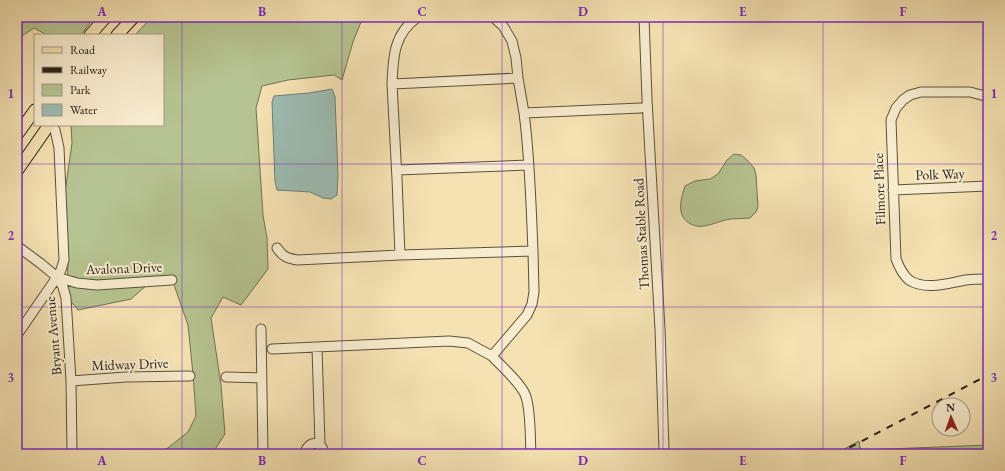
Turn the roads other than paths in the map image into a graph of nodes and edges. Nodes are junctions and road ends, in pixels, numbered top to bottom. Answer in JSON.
{"nodes":[{"id":1,"x":106,"y":17,"type":"edge"},
{"id":2,"x":134,"y":17,"type":"edge"},
{"id":3,"x":418,"y":17,"type":"edge"},
{"id":4,"x":493,"y":17,"type":"edge"},
{"id":5,"x":644,"y":17,"type":"edge"},
{"id":6,"x":91,"y":34,"type":"edge"},
{"id":7,"x":118,"y":34,"type":"edge"},
{"id":8,"x":518,"y":78,"type":"junction"},
{"id":9,"x":392,"y":84,"type":"junction"},
{"id":10,"x":985,"y":96,"type":"dead end"},
{"id":11,"x":641,"y":108,"type":"dead end"},
{"id":12,"x":34,"y":111,"type":"edge"},
{"id":13,"x":524,"y":112,"type":"junction"},
{"id":14,"x":49,"y":126,"type":"edge"},
{"id":15,"x":51,"y":126,"type":"edge"},
{"id":16,"x":17,"y":135,"type":"edge"},
{"id":17,"x":530,"y":165,"type":"junction"},
{"id":18,"x":397,"y":170,"type":"junction"},
{"id":19,"x":17,"y":171,"type":"edge"},
{"id":20,"x":988,"y":186,"type":"edge"},
{"id":21,"x":893,"y":190,"type":"junction"},
{"id":22,"x":17,"y":246,"type":"edge"},
{"id":23,"x":277,"y":248,"type":"dead end"},
{"id":24,"x":532,"y":251,"type":"junction"},
{"id":25,"x":400,"y":255,"type":"junction"},
{"id":26,"x":57,"y":277,"type":"junction"},
{"id":27,"x":988,"y":279,"type":"edge"},
{"id":28,"x":172,"y":280,"type":"dead end"},
{"id":29,"x":261,"y":329,"type":"dead end"},
{"id":30,"x":17,"y":335,"type":"edge"},
{"id":31,"x":317,"y":347,"type":"junction"},
{"id":32,"x":272,"y":349,"type":"dead end"},
{"id":33,"x":492,"y":356,"type":"junction"},
{"id":34,"x":190,"y":376,"type":"dead end"},
{"id":35,"x":226,"y":377,"type":"dead end"},
{"id":36,"x":262,"y":378,"type":"junction"},
{"id":37,"x":71,"y":381,"type":"junction"},
{"id":38,"x":320,"y":445,"type":"junction"},
{"id":39,"x":664,"y":449,"type":"dead end"},
{"id":40,"x":72,"y":454,"type":"edge"},
{"id":41,"x":263,"y":454,"type":"edge"},
{"id":42,"x":305,"y":454,"type":"edge"},
{"id":43,"x":324,"y":454,"type":"edge"},
{"id":44,"x":530,"y":454,"type":"edge"}],
"edges":[{"from":1,"to":6,"type":"main road"},
{"from":2,"to":7,"type":"main road"},
{"from":3,"to":9,"type":"street"},
{"from":4,"to":8,"type":"street"},
{"from":5,"to":39,"type":"street","name":"Thomas Stable Road"},
{"from":8,"to":9,"type":"street"},
{"from":8,"to":13,"type":"street"},
{"from":9,"to":18,"type":"street"},
{"from":10,"to":21,"type":"street","name":"Filmore Place"},
{"from":11,"to":13,"type":"street"},
{"from":12,"to":16,"type":"main road"},
{"from":13,"to":17,"type":"street"},
{"from":14,"to":19,"type":"main road"},
{"from":15,"to":26,"type":"street","name":"Bryant Avenue"},
{"from":17,"to":18,"type":"street"},
{"from":17,"to":24,"type":"street"},
{"from":18,"to":25,"type":"street"},
{"from":20,"to":21,"type":"street","name":"Polk Way"},
{"from":21,"to":27,"type":"street","name":"Filmore Place"},
{"from":22,"to":26,"type":"street","name":"Avalona Drive"},
{"from":23,"to":25,"type":"street"},
{"from":24,"to":25,"type":"street"},
{"from":24,"to":33,"type":"street"},
{"from":26,"to":28,"type":"street","name":"Avalona Drive"},
{"from":26,"to":30,"type":"street"},
{"from":26,"to":37,"type":"street","name":"Bryant Avenue"},
{"from":29,"to":36,"type":"street"},
{"from":31,"to":32,"type":"street"},
{"from":31,"to":33,"type":"street"},
{"from":31,"to":38,"type":"street"},
{"from":33,"to":44,"type":"street"},
{"from":34,"to":37,"type":"street","name":"Midway Drive"},
{"from":35,"to":36,"type":"street"},
{"from":36,"to":41,"type":"street"},
{"from":37,"to":40,"type":"street","name":"Bryant Avenue"},
{"from":38,"to":42,"type":"street"},
{"from":38,"to":43,"type":"street"}]}
